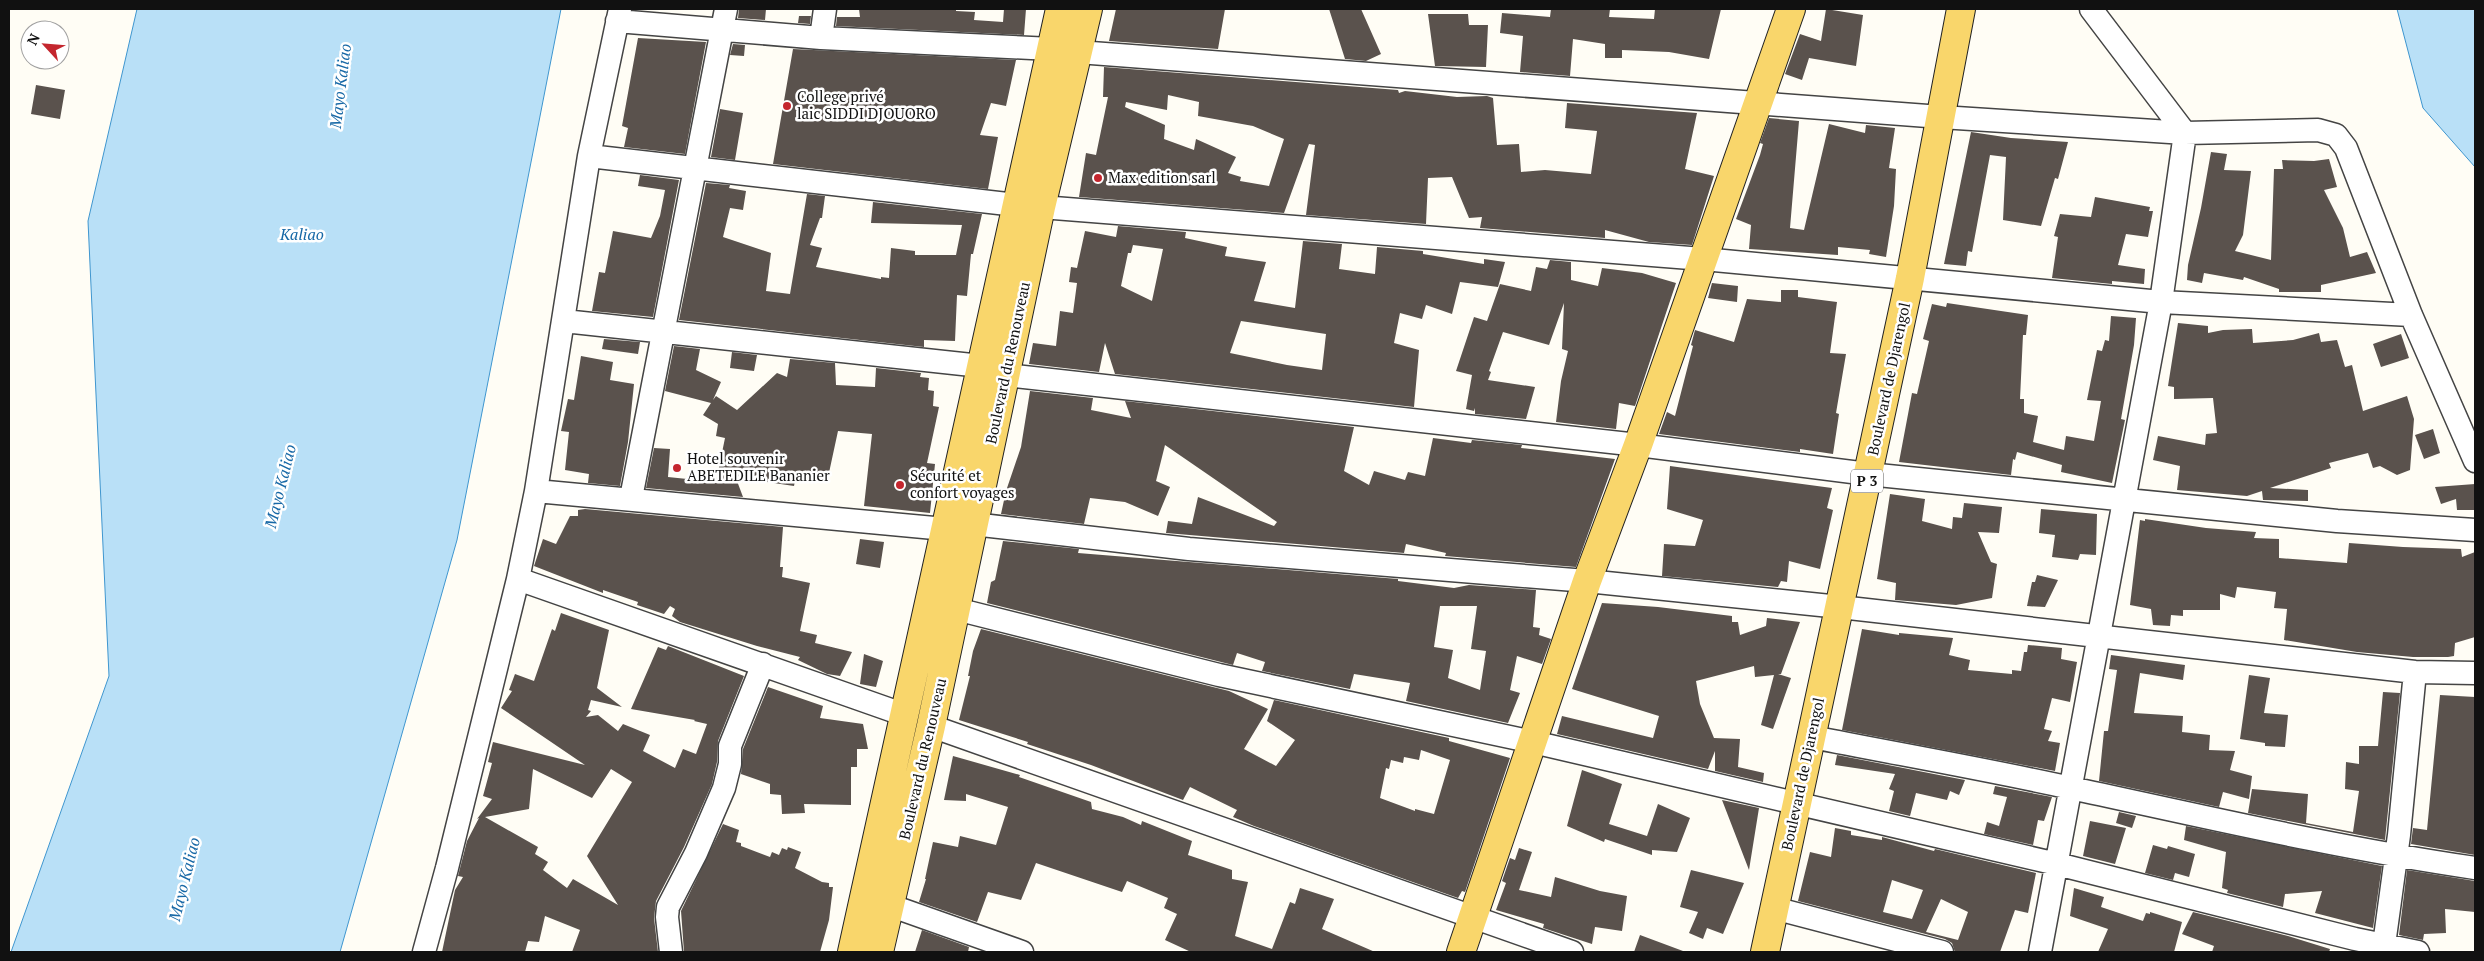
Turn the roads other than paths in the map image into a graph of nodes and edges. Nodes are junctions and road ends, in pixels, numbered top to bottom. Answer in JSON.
{"nodes":[{"id":1,"x":825,"y":9,"type":"edge"},
{"id":2,"x":1060,"y":9,"type":"edge"},
{"id":3,"x":1088,"y":9,"type":"edge"},
{"id":4,"x":1791,"y":9,"type":"edge"},
{"id":5,"x":1961,"y":9,"type":"edge"},
{"id":6,"x":2091,"y":9,"type":"edge"},
{"id":7,"x":618,"y":15,"type":"edge"},
{"id":8,"x":724,"y":19,"type":"edge"},
{"id":9,"x":822,"y":38,"type":"junction"},
{"id":10,"x":1065,"y":51,"type":"junction"},
{"id":11,"x":1758,"y":103,"type":"junction"},
{"id":12,"x":1941,"y":117,"type":"junction"},
{"id":13,"x":2185,"y":133,"type":"junction"},
{"id":14,"x":589,"y":156,"type":"junction"},
{"id":15,"x":693,"y":168,"type":"junction"},
{"id":16,"x":1029,"y":206,"type":"junction"},
{"id":17,"x":1703,"y":259,"type":"junction"},
{"id":18,"x":1910,"y":278,"type":"junction"},
{"id":19,"x":2161,"y":302,"type":"junction"},
{"id":20,"x":2411,"y":316,"type":"junction"},
{"id":21,"x":564,"y":321,"type":"junction"},
{"id":22,"x":662,"y":330,"type":"junction"},
{"id":23,"x":981,"y":366,"type":"junction"},
{"id":24,"x":1006,"y":375,"type":"junction"},
{"id":25,"x":1638,"y":445,"type":"junction"},
{"id":26,"x":2475,"y":460,"type":"edge"},
{"id":27,"x":1868,"y":474,"type":"junction"},
{"id":28,"x":536,"y":491,"type":"junction"},
{"id":29,"x":631,"y":498,"type":"junction"},
{"id":30,"x":2124,"y":498,"type":"junction"},
{"id":31,"x":973,"y":524,"type":"junction"},
{"id":32,"x":945,"y":529,"type":"junction"},
{"id":33,"x":2475,"y":530,"type":"edge"},
{"id":34,"x":518,"y":579,"type":"junction"},
{"id":35,"x":1587,"y":581,"type":"junction"},
{"id":36,"x":1840,"y":607,"type":"junction"},
{"id":37,"x":956,"y":609,"type":"junction"},
{"id":38,"x":2099,"y":638,"type":"junction"},
{"id":39,"x":763,"y":664,"type":"junction"},
{"id":40,"x":2415,"y":672,"type":"junction"},
{"id":41,"x":2475,"y":673,"type":"edge"},
{"id":42,"x":905,"y":715,"type":"junction"},
{"id":43,"x":931,"y":726,"type":"junction"},
{"id":44,"x":1812,"y":737,"type":"junction"},
{"id":45,"x":1533,"y":742,"type":"junction"},
{"id":46,"x":2071,"y":788,"type":"junction"},
{"id":47,"x":1796,"y":803,"type":"junction"},
{"id":48,"x":2396,"y":856,"type":"junction"},
{"id":49,"x":2057,"y":864,"type":"junction"},
{"id":50,"x":2475,"y":868,"type":"edge"},
{"id":51,"x":889,"y":905,"type":"junction"},
{"id":52,"x":1774,"y":908,"type":"junction"},
{"id":53,"x":1472,"y":916,"type":"junction"},
{"id":54,"x":2383,"y":949,"type":"edge"},
{"id":55,"x":424,"y":952,"type":"edge"},
{"id":56,"x":671,"y":952,"type":"edge"},
{"id":57,"x":852,"y":952,"type":"edge"},
{"id":58,"x":879,"y":952,"type":"edge"},
{"id":59,"x":1022,"y":952,"type":"edge"},
{"id":60,"x":1461,"y":952,"type":"edge"},
{"id":61,"x":1572,"y":952,"type":"edge"},
{"id":62,"x":1765,"y":952,"type":"edge"},
{"id":63,"x":1942,"y":952,"type":"edge"},
{"id":64,"x":2040,"y":952,"type":"edge"},
{"id":65,"x":2418,"y":952,"type":"edge"}],
"edges":[{"from":1,"to":9,"type":"street"},
{"from":2,"to":10,"type":"main road","name":"Boulevard du Renouveau"},
{"from":3,"to":10,"type":"main road","name":"Boulevard du Renouveau"},
{"from":4,"to":11,"type":"main road"},
{"from":5,"to":12,"type":"main road","name":"Boulevard de Djarengol","number":"P 3"},
{"from":6,"to":13,"type":"street"},
{"from":7,"to":8,"type":"street"},
{"from":7,"to":14,"type":"street"},
{"from":8,"to":9,"type":"street"},
{"from":8,"to":15,"type":"street"},
{"from":9,"to":10,"type":"street"},
{"from":10,"to":11,"type":"street"},
{"from":10,"to":16,"type":"main road","name":"Boulevard du Renouveau"},
{"from":11,"to":12,"type":"street"},
{"from":11,"to":17,"type":"main road"},
{"from":12,"to":13,"type":"street"},
{"from":12,"to":18,"type":"main road","name":"Boulevard de Djarengol","number":"P 3"},
{"from":13,"to":19,"type":"street"},
{"from":13,"to":20,"type":"street"},
{"from":14,"to":15,"type":"street"},
{"from":14,"to":21,"type":"street"},
{"from":15,"to":16,"type":"street"},
{"from":15,"to":22,"type":"street"},
{"from":16,"to":17,"type":"street"},
{"from":16,"to":23,"type":"main road","name":"Boulevard du Renouveau"},
{"from":16,"to":24,"type":"main road","name":"Boulevard du Renouveau"},
{"from":17,"to":18,"type":"street"},
{"from":17,"to":25,"type":"main road"},
{"from":18,"to":19,"type":"street"},
{"from":18,"to":27,"type":"main road","name":"Boulevard de Djarengol","number":"P 3"},
{"from":19,"to":20,"type":"street"},
{"from":19,"to":30,"type":"street"},
{"from":20,"to":26,"type":"street"},
{"from":21,"to":22,"type":"street"},
{"from":21,"to":28,"type":"street"},
{"from":22,"to":23,"type":"street"},
{"from":22,"to":29,"type":"street"},
{"from":23,"to":32,"type":"main road","name":"Boulevard du Renouveau"},
{"from":24,"to":25,"type":"street"},
{"from":24,"to":31,"type":"main road","name":"Boulevard du Renouveau"},
{"from":25,"to":27,"type":"street"},
{"from":25,"to":35,"type":"main road"},
{"from":27,"to":30,"type":"street"},
{"from":27,"to":36,"type":"main road","name":"Boulevard de Djarengol","number":"P 3"},
{"from":28,"to":29,"type":"street"},
{"from":28,"to":34,"type":"street"},
{"from":29,"to":32,"type":"street"},
{"from":30,"to":33,"type":"street"},
{"from":30,"to":38,"type":"street"},
{"from":31,"to":35,"type":"street"},
{"from":31,"to":37,"type":"main road","name":"Boulevard du Renouveau"},
{"from":32,"to":42,"type":"main road","name":"Boulevard du Renouveau"},
{"from":34,"to":39,"type":"street"},
{"from":34,"to":55,"type":"street"},
{"from":35,"to":36,"type":"street"},
{"from":35,"to":45,"type":"main road"},
{"from":36,"to":38,"type":"street"},
{"from":36,"to":44,"type":"main road","name":"Boulevard de Djarengol","number":"P 3"},
{"from":37,"to":43,"type":"main road","name":"Boulevard du Renouveau"},
{"from":37,"to":45,"type":"street"},
{"from":38,"to":40,"type":"street"},
{"from":38,"to":46,"type":"street"},
{"from":39,"to":42,"type":"street"},
{"from":39,"to":56,"type":"street"},
{"from":40,"to":41,"type":"street"},
{"from":40,"to":48,"type":"street"},
{"from":42,"to":57,"type":"main road","name":"Boulevard du Renouveau"},
{"from":43,"to":51,"type":"main road","name":"Boulevard du Renouveau"},
{"from":43,"to":53,"type":"street"},
{"from":44,"to":46,"type":"street"},
{"from":44,"to":47,"type":"main road","name":"Boulevard de Djarengol","number":"P 3"},
{"from":45,"to":47,"type":"street"},
{"from":45,"to":53,"type":"main road"},
{"from":46,"to":48,"type":"street"},
{"from":46,"to":49,"type":"street"},
{"from":47,"to":49,"type":"street"},
{"from":47,"to":52,"type":"main road","name":"Boulevard de Djarengol","number":"P 3"},
{"from":48,"to":50,"type":"street"},
{"from":48,"to":54,"type":"street"},
{"from":49,"to":54,"type":"street"},
{"from":49,"to":64,"type":"street"},
{"from":51,"to":58,"type":"main road","name":"Boulevard du Renouveau"},
{"from":51,"to":59,"type":"street"},
{"from":52,"to":62,"type":"main road","name":"Boulevard de Djarengol","number":"P 3"},
{"from":52,"to":63,"type":"street"},
{"from":53,"to":60,"type":"main road"},
{"from":53,"to":61,"type":"street"},
{"from":54,"to":65,"type":"street"}]}
